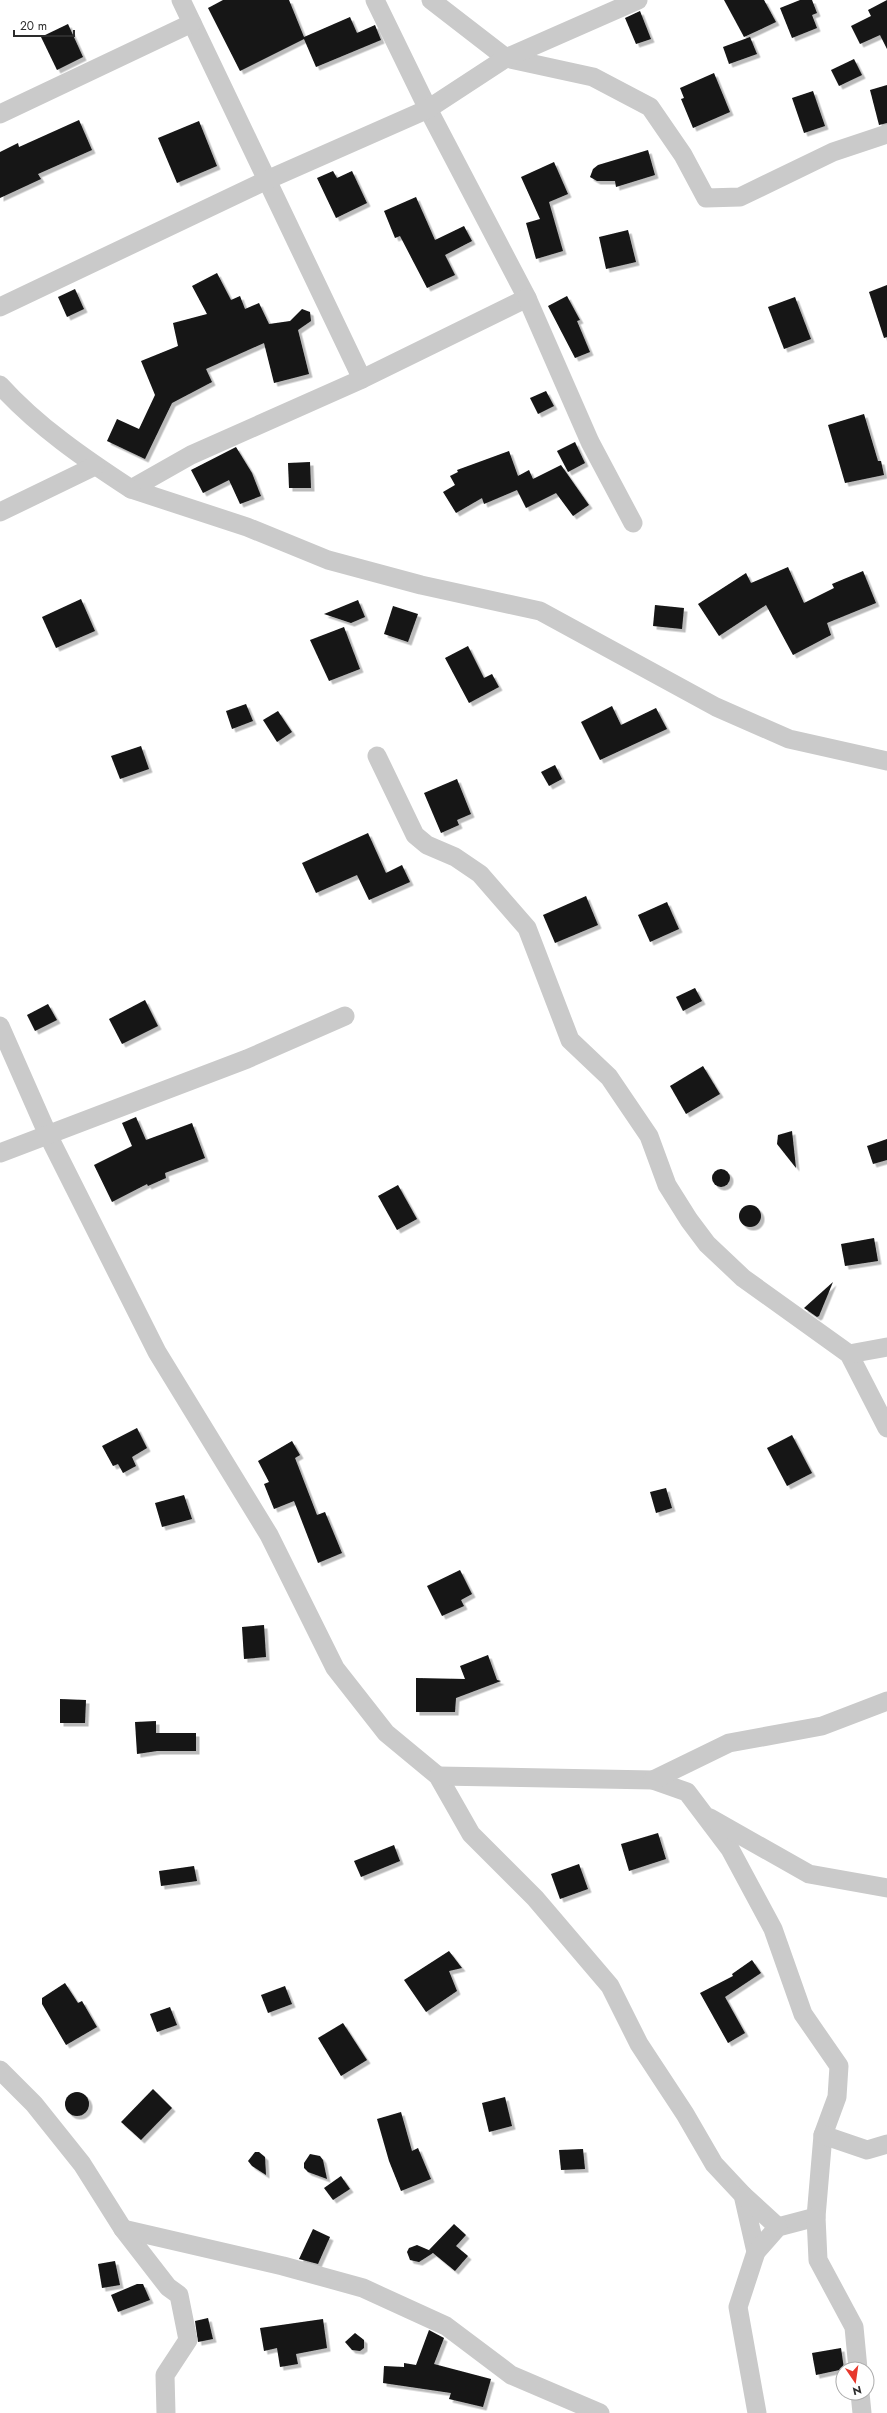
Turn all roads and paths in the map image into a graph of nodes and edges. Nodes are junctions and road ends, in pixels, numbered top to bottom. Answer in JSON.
{"nodes":[{"id":1,"x":181,"y":0,"type":"edge"},
{"id":2,"x":375,"y":0,"type":"edge"},
{"id":3,"x":431,"y":0,"type":"edge"},
{"id":4,"x":638,"y":0,"type":"edge"},
{"id":5,"x":192,"y":23,"type":"junction"},
{"id":6,"x":506,"y":58,"type":"junction"},
{"id":7,"x":428,"y":109,"type":"junction"},
{"id":8,"x":0,"y":114,"type":"edge"},
{"id":9,"x":887,"y":134,"type":"edge"},
{"id":10,"x":267,"y":180,"type":"junction"},
{"id":11,"x":527,"y":298,"type":"junction"},
{"id":12,"x":0,"y":307,"type":"edge"},
{"id":13,"x":362,"y":379,"type":"junction"},
{"id":14,"x":0,"y":385,"type":"edge"},
{"id":15,"x":95,"y":466,"type":"junction"},
{"id":16,"x":131,"y":489,"type":"junction"},
{"id":17,"x":0,"y":512,"type":"edge"},
{"id":18,"x":633,"y":523,"type":"dead end"},
{"id":19,"x":377,"y":756,"type":"dead end"},
{"id":20,"x":887,"y":761,"type":"edge"},
{"id":21,"x":345,"y":1016,"type":"dead end"},
{"id":22,"x":0,"y":1026,"type":"edge"},
{"id":23,"x":48,"y":1134,"type":"junction"},
{"id":24,"x":0,"y":1153,"type":"edge"},
{"id":25,"x":887,"y":1347,"type":"edge"},
{"id":26,"x":849,"y":1354,"type":"junction"},
{"id":27,"x":887,"y":1428,"type":"edge"},
{"id":28,"x":887,"y":1701,"type":"edge"},
{"id":29,"x":438,"y":1776,"type":"junction"},
{"id":30,"x":653,"y":1780,"type":"junction"},
{"id":31,"x":703,"y":1814,"type":"junction"},
{"id":32,"x":887,"y":1888,"type":"edge"},
{"id":33,"x":0,"y":2070,"type":"edge"},
{"id":34,"x":823,"y":2135,"type":"junction"},
{"id":35,"x":887,"y":2144,"type":"edge"},
{"id":36,"x":743,"y":2195,"type":"junction"},
{"id":37,"x":816,"y":2217,"type":"junction"},
{"id":38,"x":778,"y":2227,"type":"junction"},
{"id":39,"x":123,"y":2229,"type":"junction"},
{"id":40,"x":756,"y":2252,"type":"junction"},
{"id":41,"x":857,"y":2361,"type":"edge"},
{"id":42,"x":861,"y":2401,"type":"edge"},
{"id":43,"x":166,"y":2413,"type":"edge"},
{"id":44,"x":600,"y":2413,"type":"edge"},
{"id":45,"x":757,"y":2413,"type":"edge"},
{"id":46,"x":862,"y":2413,"type":"edge"}],
"edges":[{"from":1,"to":5,"type":"street"},
{"from":2,"to":7,"type":"street"},
{"from":3,"to":6,"type":"street"},
{"from":4,"to":6,"type":"street"},
{"from":5,"to":8,"type":"street"},
{"from":5,"to":10,"type":"street"},
{"from":6,"to":7,"type":"street"},
{"from":6,"to":9,"type":"street"},
{"from":7,"to":10,"type":"street"},
{"from":7,"to":11,"type":"street"},
{"from":10,"to":12,"type":"street"},
{"from":10,"to":13,"type":"street"},
{"from":11,"to":13,"type":"street"},
{"from":11,"to":18,"type":"street"},
{"from":13,"to":16,"type":"street"},
{"from":14,"to":15,"type":"street"},
{"from":15,"to":16,"type":"street"},
{"from":15,"to":17,"type":"street"},
{"from":16,"to":20,"type":"street"},
{"from":19,"to":26,"type":"street"},
{"from":21,"to":23,"type":"street"},
{"from":22,"to":23,"type":"street"},
{"from":23,"to":24,"type":"street"},
{"from":23,"to":29,"type":"street"},
{"from":25,"to":26,"type":"street"},
{"from":26,"to":27,"type":"street"},
{"from":28,"to":30,"type":"street"},
{"from":29,"to":30,"type":"street"},
{"from":29,"to":36,"type":"street"},
{"from":30,"to":31,"type":"street"},
{"from":31,"to":32,"type":"street"},
{"from":31,"to":34,"type":"street"},
{"from":33,"to":39,"type":"street"},
{"from":34,"to":35,"type":"street"},
{"from":34,"to":37,"type":"street"},
{"from":36,"to":38,"type":"street"},
{"from":36,"to":40,"type":"street"},
{"from":37,"to":38,"type":"street"},
{"from":37,"to":41,"type":"street"},
{"from":38,"to":40,"type":"street"},
{"from":39,"to":43,"type":"street"},
{"from":39,"to":44,"type":"street"},
{"from":40,"to":45,"type":"street"},
{"from":42,"to":46,"type":"street"}]}
